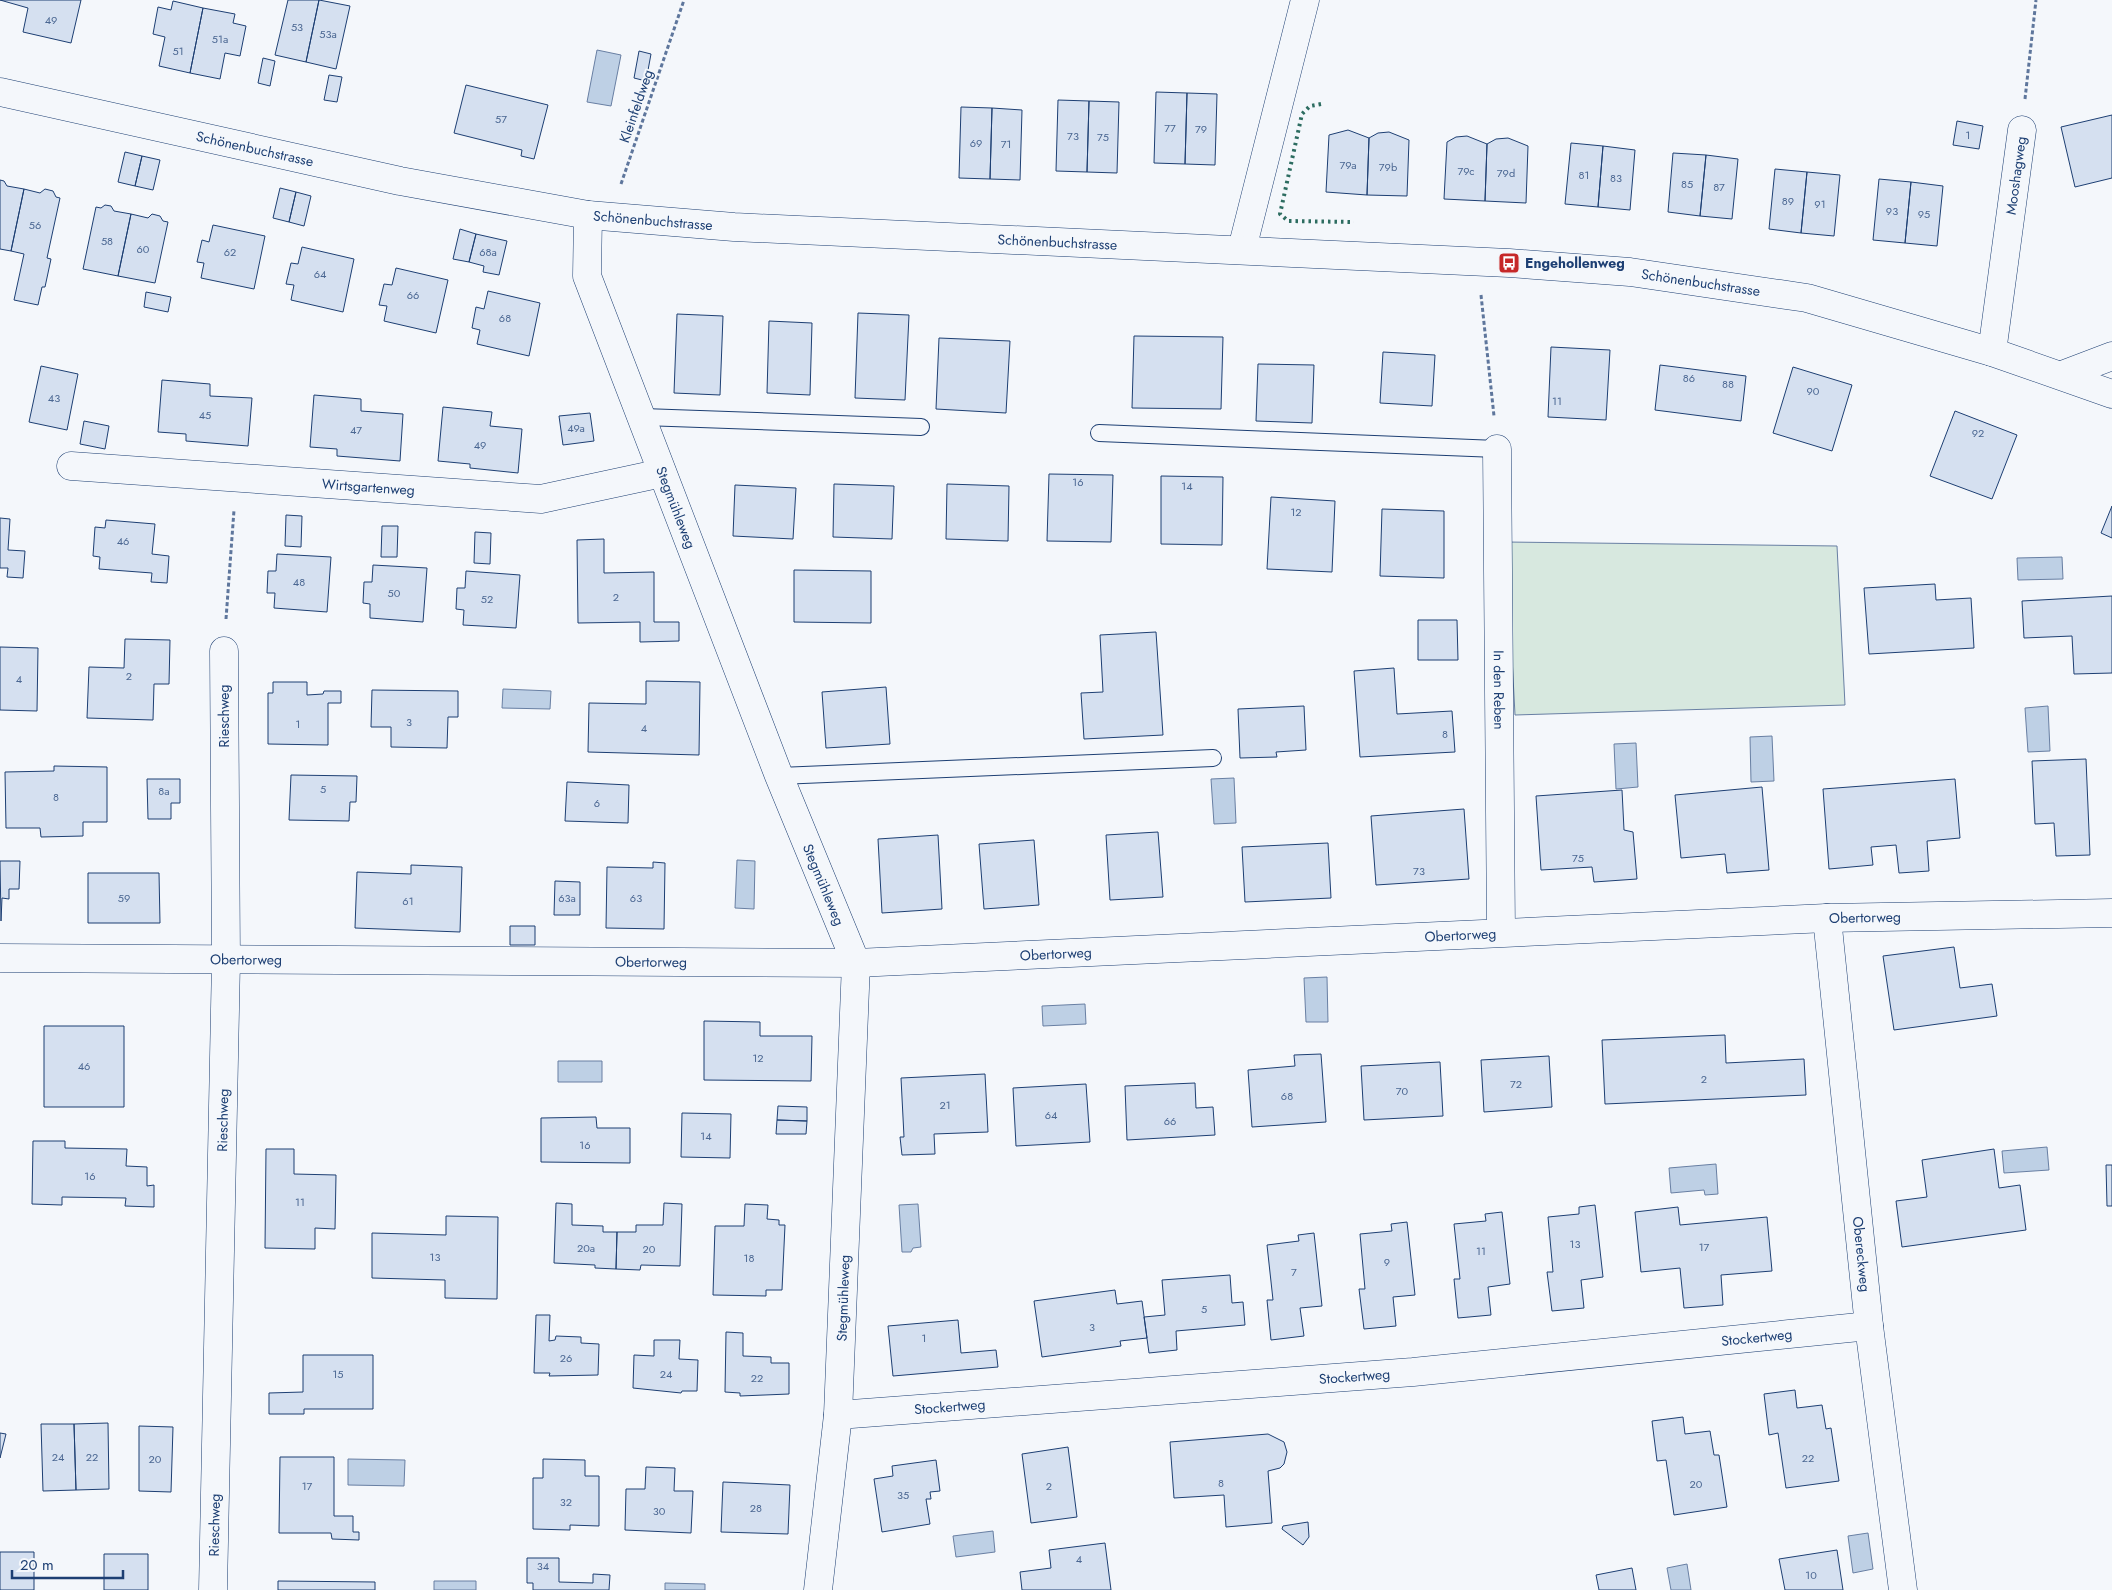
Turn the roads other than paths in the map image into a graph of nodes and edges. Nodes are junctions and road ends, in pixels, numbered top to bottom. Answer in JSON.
{"nodes":[{"id":1,"x":1305,"y":0,"type":"edge"},
{"id":2,"x":0,"y":92,"type":"edge"},
{"id":3,"x":2022,"y":130,"type":"road end"},
{"id":4,"x":599,"y":217,"type":"junction"},
{"id":5,"x":1242,"y":249,"type":"junction"},
{"id":6,"x":1992,"y":352,"type":"junction"},
{"id":7,"x":2112,"y":356,"type":"edge"},
{"id":8,"x":2062,"y":376,"type":"junction"},
{"id":9,"x":2112,"y":394,"type":"edge"},
{"id":10,"x":643,"y":417,"type":"junction"},
{"id":11,"x":921,"y":427,"type":"dead end"},
{"id":12,"x":1099,"y":433,"type":"dead end"},
{"id":13,"x":1497,"y":449,"type":"joint"},
{"id":14,"x":71,"y":466,"type":"dead end"},
{"id":15,"x":662,"y":473,"type":"junction"},
{"id":16,"x":224,"y":651,"type":"road end"},
{"id":17,"x":1213,"y":758,"type":"dead end"},
{"id":18,"x":779,"y":776,"type":"junction"},
{"id":19,"x":2112,"y":913,"type":"edge"},
{"id":20,"x":1826,"y":918,"type":"junction"},
{"id":21,"x":1501,"y":932,"type":"junction"},
{"id":22,"x":0,"y":958,"type":"edge"},
{"id":23,"x":226,"y":961,"type":"junction"},
{"id":24,"x":856,"y":963,"type":"junction"},
{"id":25,"x":1869,"y":1326,"type":"junction"},
{"id":26,"x":838,"y":1415,"type":"junction"},
{"id":27,"x":213,"y":1590,"type":"edge"},
{"id":28,"x":818,"y":1590,"type":"edge"},
{"id":29,"x":1903,"y":1590,"type":"edge"}],
"edges":[{"from":1,"to":5,"type":"street"},
{"from":2,"to":4,"type":"street","name":"Schönenbuchstrasse"},
{"from":3,"to":6,"type":"street","name":"Mooshagweg"},
{"from":4,"to":5,"type":"street","name":"Schönenbuchstrasse"},
{"from":4,"to":10,"type":"street","name":"Stegmühleweg"},
{"from":5,"to":6,"type":"street","name":"Schönenbuchstrasse"},
{"from":6,"to":8,"type":"street","name":"Schönenbuchstrasse"},
{"from":7,"to":8,"type":"street"},
{"from":8,"to":9,"type":"street","name":"Schönenbuchstrasse"},
{"from":10,"to":11,"type":"lane"},
{"from":10,"to":15,"type":"street","name":"Stegmühleweg"},
{"from":12,"to":13,"type":"lane"},
{"from":13,"to":21,"type":"street","name":"In den Reben"},
{"from":14,"to":15,"type":"street","name":"Wirtsgartenweg"},
{"from":15,"to":18,"type":"street","name":"Stegmühleweg"},
{"from":16,"to":23,"type":"street","name":"Rieschweg"},
{"from":17,"to":18,"type":"lane"},
{"from":18,"to":24,"type":"street","name":"Stegmühleweg"},
{"from":19,"to":20,"type":"street","name":"Obertorweg"},
{"from":20,"to":21,"type":"street","name":"Obertorweg"},
{"from":20,"to":25,"type":"street","name":"Obereckweg"},
{"from":21,"to":24,"type":"street","name":"Obertorweg"},
{"from":22,"to":23,"type":"street","name":"Obertorweg"},
{"from":23,"to":24,"type":"street","name":"Obertorweg"},
{"from":23,"to":27,"type":"street","name":"Rieschweg"},
{"from":24,"to":26,"type":"street","name":"Stegmühleweg"},
{"from":25,"to":26,"type":"street","name":"Stockertweg"},
{"from":25,"to":29,"type":"street","name":"Obereckweg"},
{"from":26,"to":28,"type":"street","name":"Stegmühleweg"}]}
